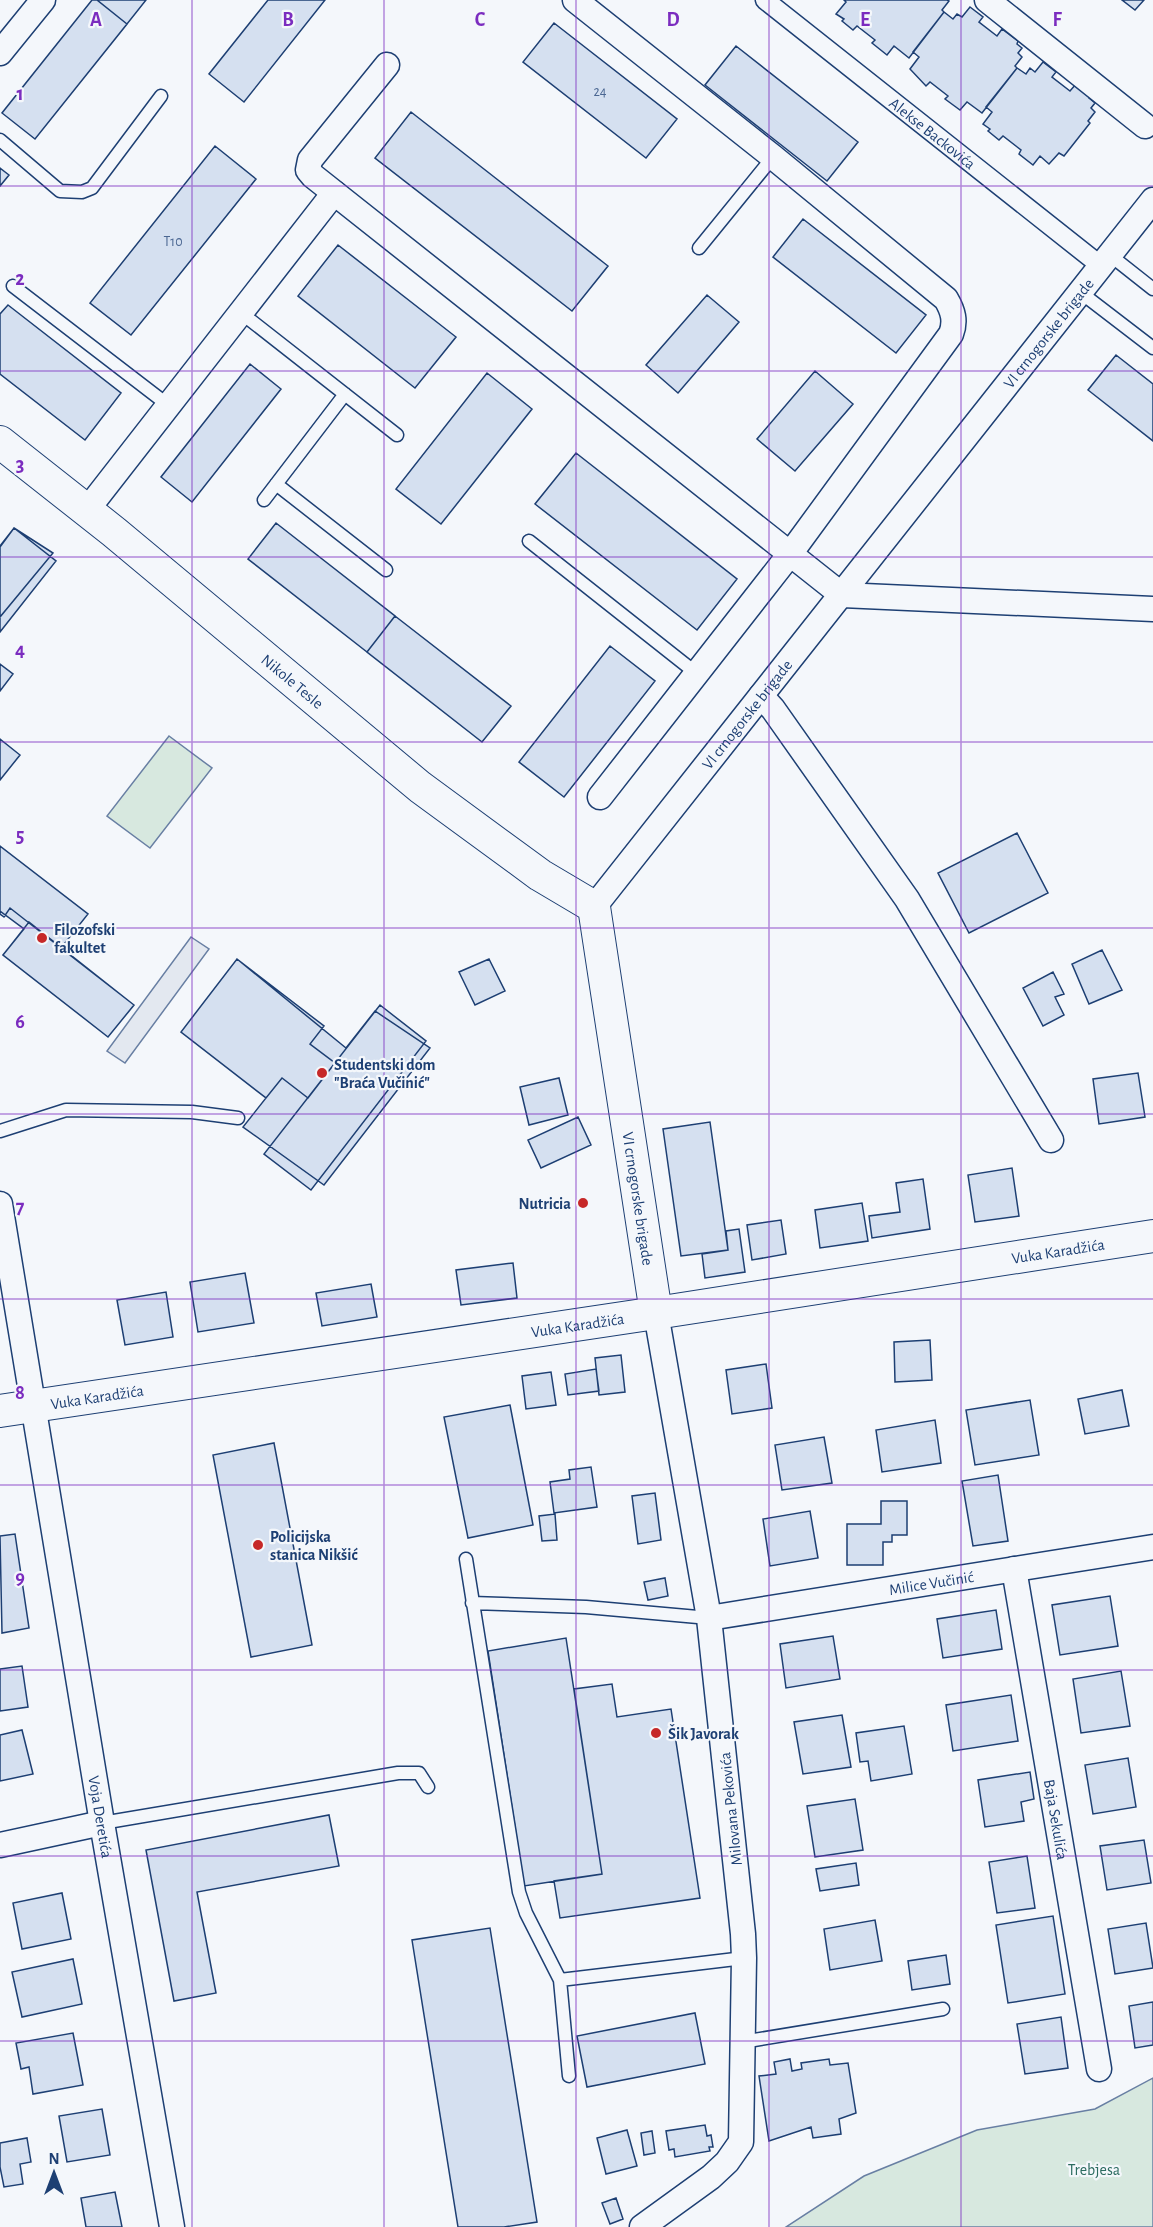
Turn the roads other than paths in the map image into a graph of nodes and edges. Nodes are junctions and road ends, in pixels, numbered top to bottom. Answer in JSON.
{"nodes":[{"id":1,"x":43,"y":0,"type":"edge"},
{"id":2,"x":576,"y":0,"type":"edge"},
{"id":3,"x":765,"y":0,"type":"edge"},
{"id":4,"x":987,"y":0,"type":"edge"},
{"id":5,"x":0,"y":53,"type":"edge"},
{"id":6,"x":387,"y":65,"type":"dead end"},
{"id":7,"x":161,"y":96,"type":"dead end"},
{"id":8,"x":1144,"y":126,"type":"dead end"},
{"id":9,"x":0,"y":140,"type":"edge"},
{"id":10,"x":773,"y":157,"type":"junction"},
{"id":11,"x":334,"y":193,"type":"junction"},
{"id":12,"x":1153,"y":200,"type":"edge"},
{"id":13,"x":699,"y":248,"type":"dead end"},
{"id":14,"x":1105,"y":261,"type":"junction"},
{"id":15,"x":13,"y":286,"type":"dead end"},
{"id":16,"x":1153,"y":289,"type":"edge"},
{"id":17,"x":1080,"y":292,"type":"junction"},
{"id":18,"x":240,"y":312,"type":"junction"},
{"id":19,"x":1153,"y":348,"type":"edge"},
{"id":20,"x":345,"y":394,"type":"junction"},
{"id":21,"x":168,"y":405,"type":"junction"},
{"id":22,"x":397,"y":435,"type":"dead end"},
{"id":23,"x":0,"y":442,"type":"edge"},
{"id":24,"x":276,"y":484,"type":"junction"},
{"id":25,"x":264,"y":500,"type":"dead end"},
{"id":26,"x":87,"y":510,"type":"junction"},
{"id":27,"x":529,"y":541,"type":"dead end"},
{"id":28,"x":790,"y":554,"type":"junction"},
{"id":29,"x":386,"y":570,"type":"dead end"},
{"id":30,"x":842,"y":595,"type":"junction"},
{"id":31,"x":1153,"y":609,"type":"edge"},
{"id":32,"x":696,"y":673,"type":"junction"},
{"id":33,"x":761,"y":696,"type":"junction"},
{"id":34,"x":600,"y":797,"type":"dead end"},
{"id":35,"x":594,"y":908,"type":"junction"},
{"id":36,"x":238,"y":1118,"type":"dead end"},
{"id":37,"x":0,"y":1131,"type":"edge"},
{"id":38,"x":1051,"y":1140,"type":"dead end"},
{"id":39,"x":0,"y":1204,"type":"edge"},
{"id":40,"x":1153,"y":1236,"type":"edge"},
{"id":41,"x":656,"y":1313,"type":"junction"},
{"id":42,"x":32,"y":1405,"type":"junction"},
{"id":43,"x":0,"y":1411,"type":"edge"},
{"id":44,"x":1153,"y":1547,"type":"edge"},
{"id":45,"x":466,"y":1559,"type":"dead end"},
{"id":46,"x":1014,"y":1569,"type":"junction"},
{"id":47,"x":472,"y":1603,"type":"junction"},
{"id":48,"x":709,"y":1617,"type":"junction"},
{"id":49,"x":428,"y":1787,"type":"dead end"},
{"id":50,"x":102,"y":1823,"type":"junction"},
{"id":51,"x":0,"y":1845,"type":"edge"},
{"id":52,"x":744,"y":1958,"type":"junction"},
{"id":53,"x":560,"y":1980,"type":"junction"},
{"id":54,"x":943,"y":2009,"type":"dead end"},
{"id":55,"x":742,"y":2042,"type":"junction"},
{"id":56,"x":1099,"y":2069,"type":"dead end"},
{"id":57,"x":569,"y":2076,"type":"dead end"},
{"id":58,"x":172,"y":2227,"type":"edge"},
{"id":59,"x":642,"y":2227,"type":"edge"}],
"edges":[{"from":1,"to":5,"type":"street"},
{"from":2,"to":10,"type":"street"},
{"from":3,"to":14,"type":"street","name":"Alekse Backovića"},
{"from":4,"to":8,"type":"street"},
{"from":6,"to":11,"type":"street"},
{"from":7,"to":9,"type":"lane"},
{"from":10,"to":13,"type":"lane"},
{"from":10,"to":28,"type":"street"},
{"from":11,"to":18,"type":"street"},
{"from":11,"to":28,"type":"street"},
{"from":12,"to":14,"type":"street","name":"VI crnogorske brigade"},
{"from":14,"to":16,"type":"lane"},
{"from":14,"to":17,"type":"street","name":"VI crnogorske brigade"},
{"from":15,"to":21,"type":"lane"},
{"from":17,"to":19,"type":"lane"},
{"from":17,"to":30,"type":"street","name":"VI crnogorske brigade"},
{"from":18,"to":20,"type":"lane"},
{"from":18,"to":21,"type":"street"},
{"from":20,"to":22,"type":"lane"},
{"from":20,"to":24,"type":"lane"},
{"from":21,"to":26,"type":"street"},
{"from":23,"to":26,"type":"street","name":"Nikole Tesle"},
{"from":24,"to":25,"type":"lane"},
{"from":24,"to":29,"type":"lane"},
{"from":26,"to":35,"type":"street","name":"Nikole Tesle"},
{"from":27,"to":32,"type":"lane"},
{"from":28,"to":30,"type":"street"},
{"from":28,"to":32,"type":"street"},
{"from":30,"to":31,"type":"street"},
{"from":30,"to":33,"type":"street","name":"VI crnogorske brigade"},
{"from":32,"to":34,"type":"street"},
{"from":33,"to":35,"type":"street","name":"VI crnogorske brigade"},
{"from":33,"to":38,"type":"street"},
{"from":35,"to":41,"type":"street","name":"VI crnogorske brigade"},
{"from":36,"to":37,"type":"lane"},
{"from":39,"to":42,"type":"street","name":"Voja Deretića"},
{"from":40,"to":41,"type":"street","name":"Vuka Karadžića"},
{"from":41,"to":42,"type":"street","name":"Vuka Karadžića"},
{"from":41,"to":48,"type":"street","name":"Milovana Pekovića"},
{"from":42,"to":43,"type":"street","name":"Vuka Karadžića"},
{"from":42,"to":50,"type":"street","name":"Voja Deretića"},
{"from":44,"to":46,"type":"street","name":"Milice Vučinić"},
{"from":45,"to":47,"type":"lane"},
{"from":46,"to":48,"type":"street","name":"Milice Vučinić"},
{"from":46,"to":56,"type":"street","name":"Baja Sekulića"},
{"from":47,"to":48,"type":"lane"},
{"from":47,"to":53,"type":"lane"},
{"from":48,"to":52,"type":"street","name":"Milovana Pekovića"},
{"from":49,"to":50,"type":"lane"},
{"from":50,"to":51,"type":"street"},
{"from":50,"to":58,"type":"street","name":"Voja Deretića"},
{"from":52,"to":53,"type":"lane"},
{"from":52,"to":55,"type":"street","name":"Milovana Pekovića"},
{"from":53,"to":57,"type":"lane"},
{"from":54,"to":55,"type":"lane"},
{"from":55,"to":59,"type":"street","name":"Milovana Pekovića"}]}
